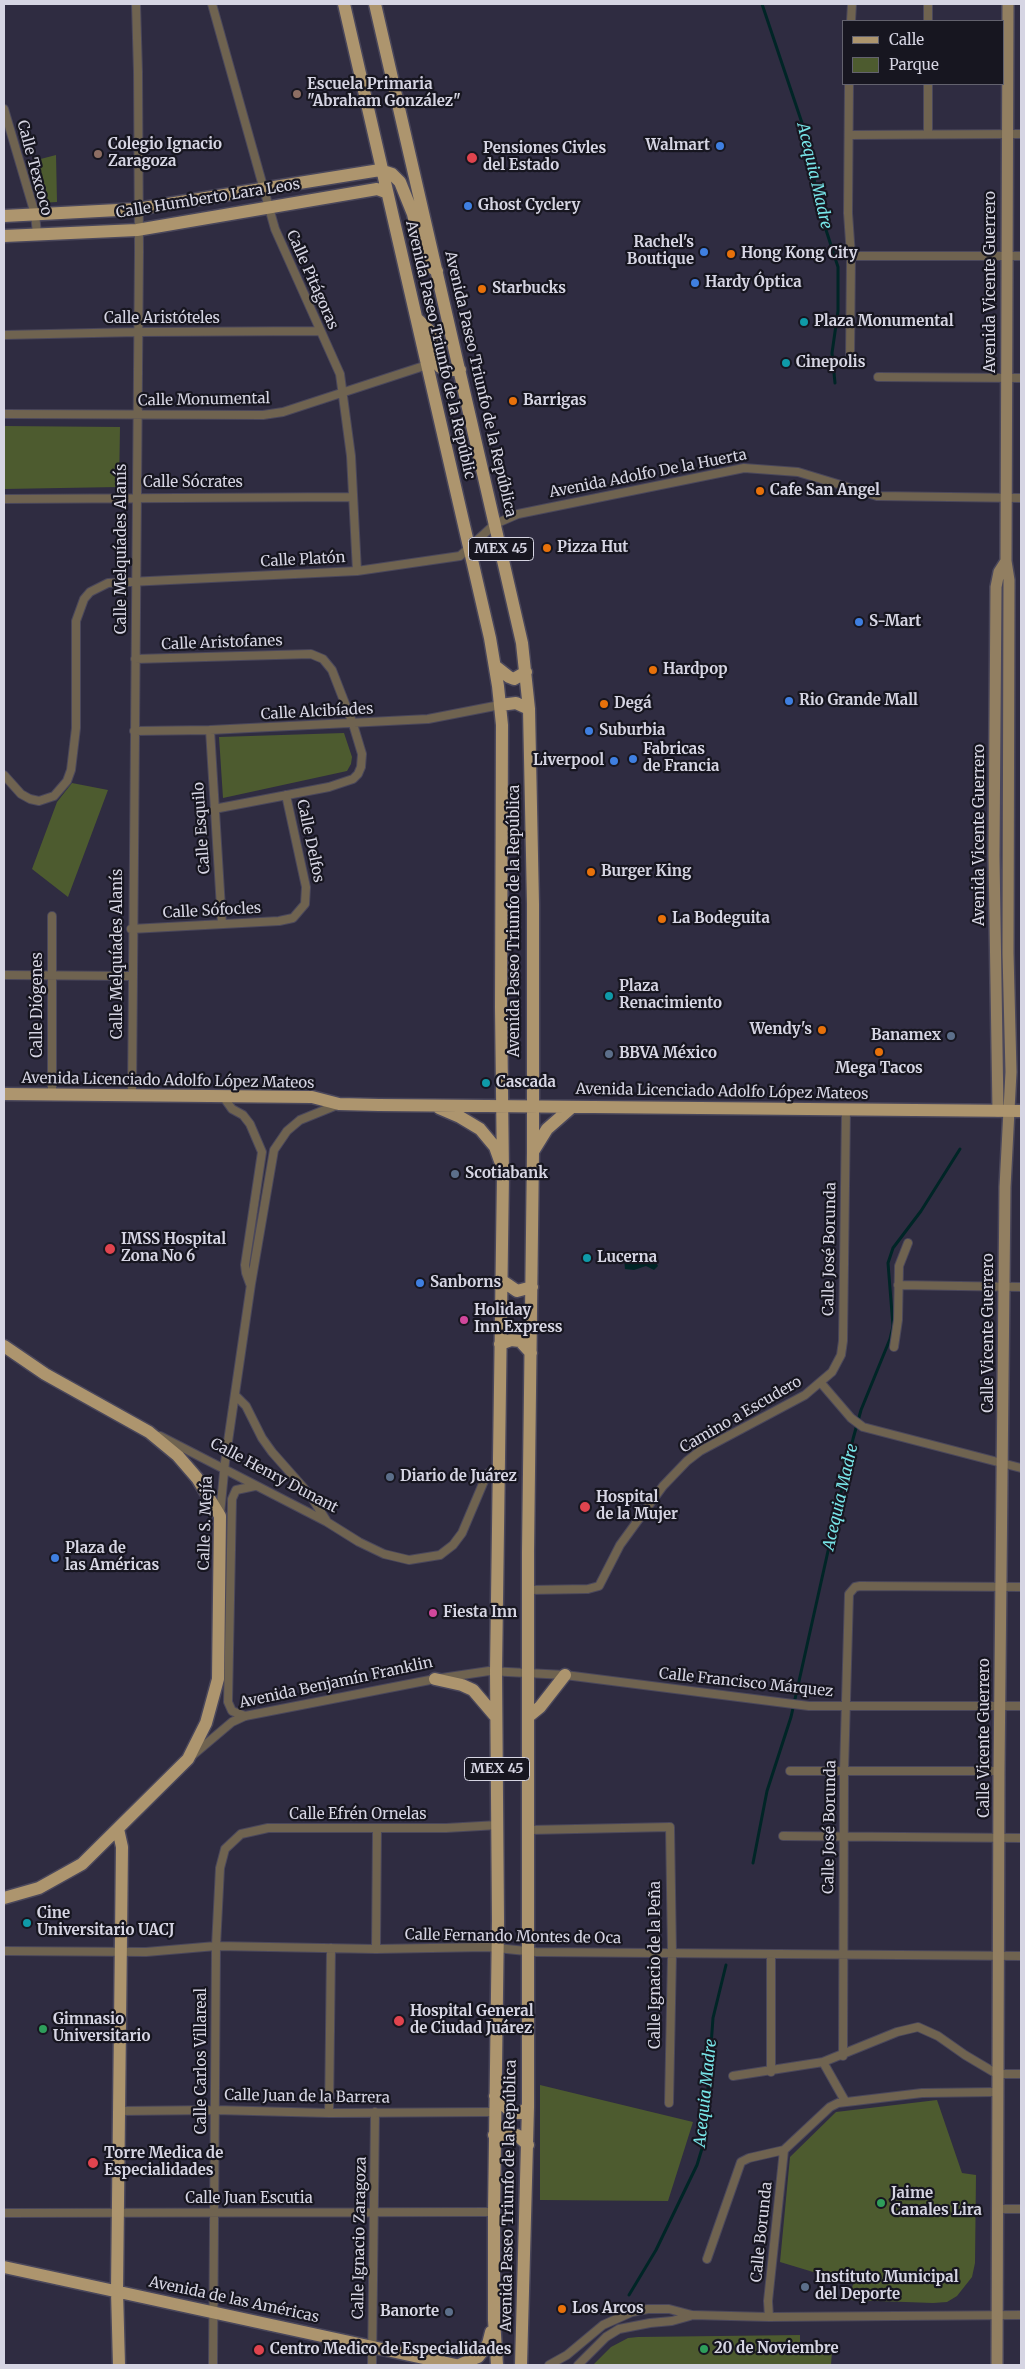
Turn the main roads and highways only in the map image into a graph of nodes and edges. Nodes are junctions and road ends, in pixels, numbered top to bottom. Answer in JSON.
{"nodes":[{"id":1,"x":344,"y":4,"type":"edge"},
{"id":2,"x":375,"y":4,"type":"edge"},
{"id":3,"x":1008,"y":4,"type":"edge"},
{"id":4,"x":380,"y":170,"type":"junction"},
{"id":5,"x":385,"y":192,"type":"junction"},
{"id":6,"x":413,"y":214,"type":"junction"},
{"id":7,"x":4,"y":216,"type":"edge"},
{"id":8,"x":392,"y":217,"type":"junction"},
{"id":9,"x":4,"y":236,"type":"edge"},
{"id":10,"x":438,"y":272,"type":"junction"},
{"id":11,"x":417,"y":319,"type":"junction"},
{"id":12,"x":460,"y":370,"type":"junction"},
{"id":13,"x":495,"y":666,"type":"junction"},
{"id":14,"x":526,"y":672,"type":"junction"},
{"id":15,"x":500,"y":705,"type":"junction"},
{"id":16,"x":529,"y":709,"type":"junction"},
{"id":17,"x":4,"y":1094,"type":"edge"},
{"id":18,"x":432,"y":1105,"type":"junction"},
{"id":19,"x":502,"y":1106,"type":"junction"},
{"id":20,"x":532,"y":1106,"type":"junction"},
{"id":21,"x":572,"y":1107,"type":"junction"},
{"id":22,"x":1010,"y":1111,"type":"edge"},
{"id":23,"x":533,"y":1152,"type":"junction"},
{"id":24,"x":503,"y":1174,"type":"junction"},
{"id":25,"x":502,"y":1280,"type":"junction"},
{"id":26,"x":532,"y":1287,"type":"junction"},
{"id":27,"x":500,"y":1344,"type":"junction"},
{"id":28,"x":4,"y":1346,"type":"edge"},
{"id":29,"x":531,"y":1353,"type":"junction"},
{"id":30,"x":220,"y":1516,"type":"joint"},
{"id":31,"x":565,"y":1674,"type":"road end"},
{"id":32,"x":435,"y":1679,"type":"road end"},
{"id":33,"x":529,"y":1716,"type":"junction"},
{"id":34,"x":496,"y":1717,"type":"junction"},
{"id":35,"x":188,"y":1759,"type":"joint"},
{"id":36,"x":118,"y":1830,"type":"junction"},
{"id":37,"x":4,"y":1898,"type":"edge"},
{"id":38,"x":495,"y":2096,"type":"junction"},
{"id":39,"x":528,"y":2107,"type":"junction"},
{"id":40,"x":494,"y":2135,"type":"junction"},
{"id":41,"x":528,"y":2145,"type":"junction"},
{"id":42,"x":4,"y":2267,"type":"edge"},
{"id":43,"x":117,"y":2291,"type":"junction"},
{"id":44,"x":494,"y":2320,"type":"junction"},
{"id":45,"x":118,"y":2365,"type":"edge"},
{"id":46,"x":458,"y":2365,"type":"edge"},
{"id":47,"x":497,"y":2365,"type":"edge"},
{"id":48,"x":521,"y":2365,"type":"edge"},
{"id":49,"x":996,"y":2365,"type":"edge"}],
"edges":[{"from":1,"to":4,"type":"main road","name":"Avenida Paseo Triunfo de la Repúblic","number":"MEX 45"},
{"from":2,"to":10,"type":"main road","name":"Avenida Paseo Triunfo de la República","number":"MEX 45"},
{"from":3,"to":22,"type":"main road","name":"Avenida Vicente Guerrero"},
{"from":4,"to":5,"type":"main road","name":"Avenida Paseo Triunfo de la Repúblic","number":"MEX 45"},
{"from":4,"to":6,"type":"main road"},
{"from":4,"to":7,"type":"main road","name":"Calle Humberto Lara Leos"},
{"from":5,"to":8,"type":"main road","name":"Avenida Paseo Triunfo de la Repúblic","number":"MEX 45"},
{"from":5,"to":9,"type":"main road","name":"Calle Humberto Lara Leos"},
{"from":6,"to":8,"type":"main road"},
{"from":6,"to":10,"type":"main road"},
{"from":8,"to":11,"type":"main road","name":"Avenida Paseo Triunfo de la Repúblic","number":"MEX 45"},
{"from":10,"to":12,"type":"main road","name":"Avenida Paseo Triunfo de la República","number":"MEX 45"},
{"from":11,"to":12,"type":"main road"},
{"from":11,"to":13,"type":"main road","name":"Avenida Paseo Triunfo de la Repúblic","number":"MEX 45"},
{"from":12,"to":14,"type":"main road","name":"Avenida Paseo Triunfo de la República","number":"MEX 45"},
{"from":13,"to":14,"type":"main road"},
{"from":13,"to":15,"type":"main road","name":"Avenida Paseo Triunfo de la Repúblic","number":"MEX 45"},
{"from":14,"to":16,"type":"main road","name":"Avenida Paseo Triunfo de la República","number":"MEX 45"},
{"from":15,"to":16,"type":"main road"},
{"from":15,"to":19,"type":"main road","name":"Avenida Paseo Triunfo de la República","number":"MEX 45"},
{"from":16,"to":20,"type":"main road","name":"Avenida Paseo Triunfo de la República","number":"MEX 45"},
{"from":17,"to":18,"type":"main road","name":"Avenida Licenciado Adolfo López Mateos"},
{"from":18,"to":19,"type":"main road","name":"Avenida Licenciado Adolfo López Mateos"},
{"from":18,"to":24,"type":"main road"},
{"from":19,"to":20,"type":"main road","name":"Avenida Licenciado Adolfo López Mateos"},
{"from":19,"to":24,"type":"main road","name":"Avenida Paseo Triunfo de la República","number":"MEX 45"},
{"from":20,"to":21,"type":"main road","name":"Avenida Licenciado Adolfo López Mateos"},
{"from":20,"to":23,"type":"main road","name":"Avenida Paseo Triunfo de la República","number":"MEX 45"},
{"from":21,"to":22,"type":"main road","name":"Avenida Licenciado Adolfo López Mateos"},
{"from":21,"to":23,"type":"main road"},
{"from":22,"to":49,"type":"main road","name":"Calle Vicente Guerrero"},
{"from":23,"to":26,"type":"main road","name":"Avenida Paseo Triunfo de la República","number":"MEX 45"},
{"from":24,"to":25,"type":"main road","name":"Avenida Paseo Triunfo de la República","number":"MEX 45"},
{"from":25,"to":26,"type":"main road"},
{"from":25,"to":27,"type":"main road","name":"Avenida Paseo Triunfo de la República","number":"MEX 45"},
{"from":26,"to":29,"type":"main road","name":"Avenida Paseo Triunfo de la República","number":"MEX 45"},
{"from":27,"to":29,"type":"main road"},
{"from":27,"to":34,"type":"main road","name":"Avenida Paseo Triunfo de la República","number":"MEX 45"},
{"from":28,"to":30,"type":"main road","name":"Calle Henry Dunant"},
{"from":29,"to":33,"type":"main road","name":"Avenida Paseo Triunfo de la República","number":"MEX 45"},
{"from":30,"to":35,"type":"main road","name":"Calle S. Mejía"},
{"from":31,"to":33,"type":"main road"},
{"from":32,"to":34,"type":"main road"},
{"from":33,"to":39,"type":"main road","name":"Avenida Paseo Triunfo de la República","number":"MEX 45"},
{"from":34,"to":38,"type":"main road","name":"Avenida Paseo Triunfo de la República","number":"MEX 45"},
{"from":35,"to":36,"type":"main road","name":"Avenida Benjamín Franklin"},
{"from":36,"to":37,"type":"main road","name":"Avenida Benjamín Franklin"},
{"from":36,"to":43,"type":"main road"},
{"from":38,"to":39,"type":"main road"},
{"from":38,"to":40,"type":"main road","name":"Avenida Paseo Triunfo de la República","number":"MEX 45"},
{"from":39,"to":41,"type":"main road","name":"Avenida Paseo Triunfo de la República","number":"MEX 45"},
{"from":40,"to":41,"type":"main road"},
{"from":40,"to":44,"type":"main road","name":"Avenida Paseo Triunfo de la República","number":"MEX 45"},
{"from":41,"to":48,"type":"main road","name":"Avenida Paseo Triunfo de la República","number":"MEX 45"},
{"from":42,"to":43,"type":"main road","name":"Avenida de las Américas"},
{"from":43,"to":45,"type":"main road"},
{"from":43,"to":46,"type":"main road","name":"Avenida de las Américas"},
{"from":44,"to":46,"type":"main road"},
{"from":44,"to":47,"type":"main road","name":"Avenida Paseo Triunfo de la República","number":"MEX 45"}]}
